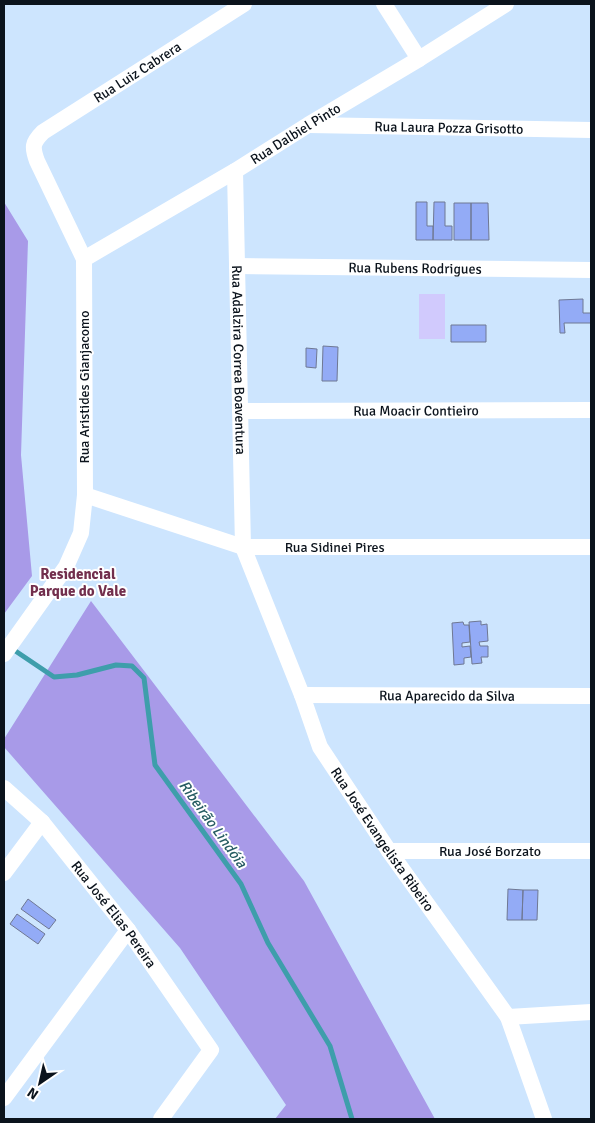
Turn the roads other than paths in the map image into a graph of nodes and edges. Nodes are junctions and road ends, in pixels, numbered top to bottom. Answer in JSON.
{"nodes":[{"id":1,"x":244,"y":4,"type":"edge"},
{"id":2,"x":384,"y":4,"type":"edge"},
{"id":3,"x":506,"y":4,"type":"edge"},
{"id":4,"x":419,"y":59,"type":"junction"},
{"id":5,"x":308,"y":125,"type":"junction"},
{"id":6,"x":591,"y":130,"type":"edge"},
{"id":7,"x":34,"y":143,"type":"joint"},
{"id":8,"x":235,"y":171,"type":"junction"},
{"id":9,"x":84,"y":260,"type":"junction"},
{"id":10,"x":237,"y":266,"type":"junction"},
{"id":11,"x":591,"y":270,"type":"edge"},
{"id":12,"x":591,"y":410,"type":"edge"},
{"id":13,"x":240,"y":411,"type":"junction"},
{"id":14,"x":85,"y":495,"type":"junction"},
{"id":15,"x":591,"y":547,"type":"edge"},
{"id":16,"x":243,"y":548,"type":"junction"},
{"id":17,"x":4,"y":654,"type":"edge"},
{"id":18,"x":302,"y":695,"type":"junction"},
{"id":19,"x":591,"y":696,"type":"edge"},
{"id":20,"x":4,"y":788,"type":"edge"},
{"id":21,"x":42,"y":822,"type":"junction"},
{"id":22,"x":591,"y":851,"type":"edge"},
{"id":23,"x":389,"y":852,"type":"junction"},
{"id":24,"x":4,"y":873,"type":"edge"},
{"id":25,"x":128,"y":930,"type":"junction"},
{"id":26,"x":591,"y":1012,"type":"edge"},
{"id":27,"x":508,"y":1017,"type":"junction"},
{"id":28,"x":4,"y":1098,"type":"edge"},
{"id":29,"x":161,"y":1119,"type":"edge"},
{"id":30,"x":544,"y":1119,"type":"edge"}],
"edges":[{"from":1,"to":7,"type":"street","name":"Rua Luiz Cabrera"},
{"from":2,"to":4,"type":"street"},
{"from":3,"to":4,"type":"street","name":"Rua Dalbiel Pinto"},
{"from":4,"to":5,"type":"street","name":"Rua Dalbiel Pinto"},
{"from":5,"to":6,"type":"street","name":"Rua Laura Pozza Grisotto"},
{"from":5,"to":8,"type":"street","name":"Rua Dalbiel Pinto"},
{"from":7,"to":9,"type":"street","name":"Rua Aristides Gianjacomo"},
{"from":8,"to":9,"type":"street","name":"Rua Dalbiel Pinto"},
{"from":8,"to":10,"type":"street","name":"Rua Adalzira Correa Boaventura"},
{"from":9,"to":14,"type":"street","name":"Rua Aristides Gianjacomo"},
{"from":10,"to":11,"type":"street","name":"Rua Rubens Rodrigues"},
{"from":10,"to":13,"type":"street","name":"Rua Adalzira Correa Boaventura"},
{"from":12,"to":13,"type":"street","name":"Rua Moacir Contieiro"},
{"from":13,"to":16,"type":"street","name":"Rua Adalzira Correa Boaventura"},
{"from":14,"to":16,"type":"street","name":"Rua Sidinei Pires"},
{"from":14,"to":17,"type":"street","name":"Rua Aristides Gianjacomo"},
{"from":15,"to":16,"type":"street","name":"Rua Sidinei Pires"},
{"from":16,"to":18,"type":"street","name":"Rua José Evangelista Ribeiro"},
{"from":18,"to":19,"type":"street","name":"Rua Aparecido da Silva"},
{"from":18,"to":23,"type":"street","name":"Rua José Evangelista Ribeiro"},
{"from":20,"to":21,"type":"street","name":"Rua José Elias Pereira"},
{"from":21,"to":24,"type":"street"},
{"from":21,"to":25,"type":"street","name":"Rua José Elias Pereira"},
{"from":22,"to":23,"type":"street","name":"Rua José Borzato"},
{"from":23,"to":27,"type":"street","name":"Rua José Evangelista Ribeiro"},
{"from":25,"to":28,"type":"street"},
{"from":25,"to":29,"type":"street","name":"Rua José Elias Pereira"},
{"from":26,"to":27,"type":"street"},
{"from":27,"to":30,"type":"street","name":"Rua José Evangelista Ribeiro"}]}
